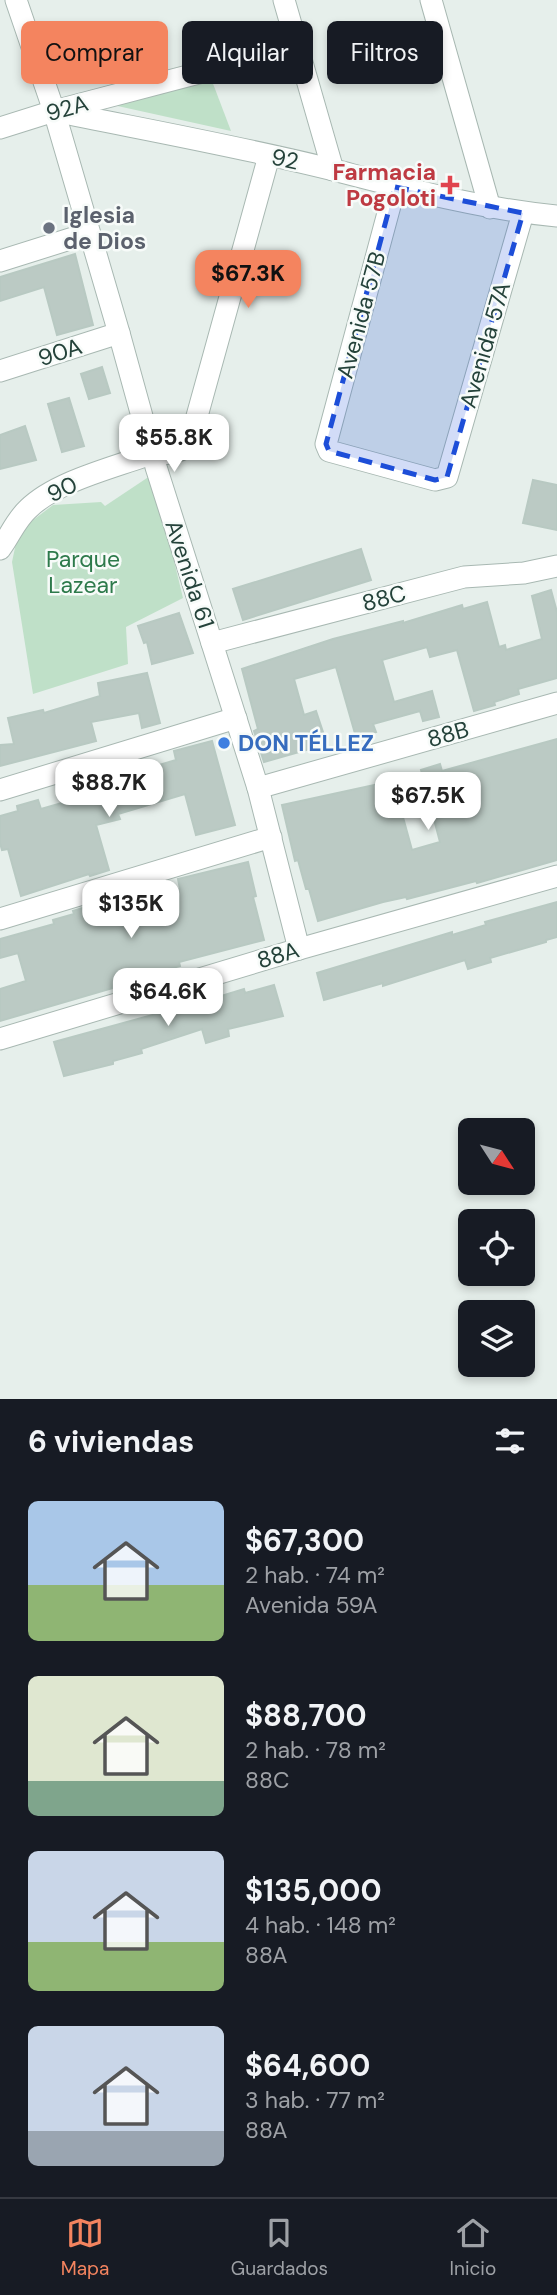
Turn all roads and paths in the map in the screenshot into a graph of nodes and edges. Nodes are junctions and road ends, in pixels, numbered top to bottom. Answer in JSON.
{"nodes":[{"id":1,"x":16,"y":0,"type":"edge"},
{"id":2,"x":284,"y":0,"type":"edge"},
{"id":3,"x":431,"y":0,"type":"edge"},
{"id":4,"x":290,"y":21,"type":"edge"},
{"id":5,"x":182,"y":77,"type":"edge"},
{"id":6,"x":309,"y":84,"type":"edge"},
{"id":7,"x":54,"y":111,"type":"junction"},
{"id":8,"x":0,"y":128,"type":"edge"},
{"id":9,"x":269,"y":156,"type":"junction"},
{"id":10,"x":333,"y":170,"type":"junction"},
{"id":11,"x":395,"y":187,"type":"junction"},
{"id":12,"x":490,"y":208,"type":"junction"},
{"id":13,"x":523,"y":213,"type":"junction"},
{"id":14,"x":557,"y":216,"type":"edge"},
{"id":15,"x":89,"y":233,"type":"junction"},
{"id":16,"x":0,"y":261,"type":"edge"},
{"id":17,"x":119,"y":333,"type":"junction"},
{"id":18,"x":0,"y":372,"type":"edge"},
{"id":19,"x":152,"y":453,"type":"junction"},
{"id":20,"x":447,"y":477,"type":"joint"},
{"id":21,"x":0,"y":549,"type":"edge"},
{"id":22,"x":557,"y":566,"type":"edge"},
{"id":23,"x":212,"y":643,"type":"junction"},
{"id":24,"x":557,"y":703,"type":"edge"},
{"id":25,"x":236,"y":718,"type":"junction"},
{"id":26,"x":258,"y":788,"type":"junction"},
{"id":27,"x":0,"y":790,"type":"edge"},
{"id":28,"x":271,"y":837,"type":"junction"},
{"id":29,"x":557,"y":876,"type":"edge"},
{"id":30,"x":0,"y":919,"type":"edge"},
{"id":31,"x":299,"y":949,"type":"junction"},
{"id":32,"x":0,"y":1039,"type":"edge"}],
"edges":[{"from":1,"to":7,"type":"street","name":"Avenida 61"},
{"from":2,"to":4,"type":"street"},
{"from":3,"to":12,"type":"street"},
{"from":5,"to":7,"type":"street","name":"92A"},
{"from":6,"to":10,"type":"street"},
{"from":7,"to":8,"type":"street","name":"92A"},
{"from":7,"to":9,"type":"street","name":"92"},
{"from":7,"to":15,"type":"street","name":"Avenida 61"},
{"from":9,"to":10,"type":"street","name":"92"},
{"from":9,"to":19,"type":"street","name":"90"},
{"from":10,"to":11,"type":"street","name":"92"},
{"from":11,"to":12,"type":"street","name":"92"},
{"from":11,"to":20,"type":"street","name":"Avenida 57B"},
{"from":12,"to":13,"type":"street","name":"92"},
{"from":13,"to":14,"type":"street","name":"92"},
{"from":13,"to":20,"type":"street","name":"Avenida 57A"},
{"from":15,"to":16,"type":"street"},
{"from":15,"to":17,"type":"street","name":"Avenida 61"},
{"from":17,"to":18,"type":"street","name":"90A"},
{"from":17,"to":19,"type":"street","name":"Avenida 61"},
{"from":19,"to":21,"type":"street","name":"90"},
{"from":19,"to":23,"type":"street","name":"Avenida 61"},
{"from":22,"to":23,"type":"street","name":"88C"},
{"from":23,"to":25,"type":"street","name":"Avenida 61"},
{"from":24,"to":26,"type":"street","name":"88B"},
{"from":25,"to":26,"type":"street","name":"Avenida 61"},
{"from":25,"to":27,"type":"street"},
{"from":26,"to":28,"type":"street","name":"Avenida 61"},
{"from":28,"to":30,"type":"street"},
{"from":28,"to":31,"type":"street","name":"Avenida 61"},
{"from":29,"to":31,"type":"street","name":"88A"},
{"from":31,"to":32,"type":"street","name":"88A"}]}
